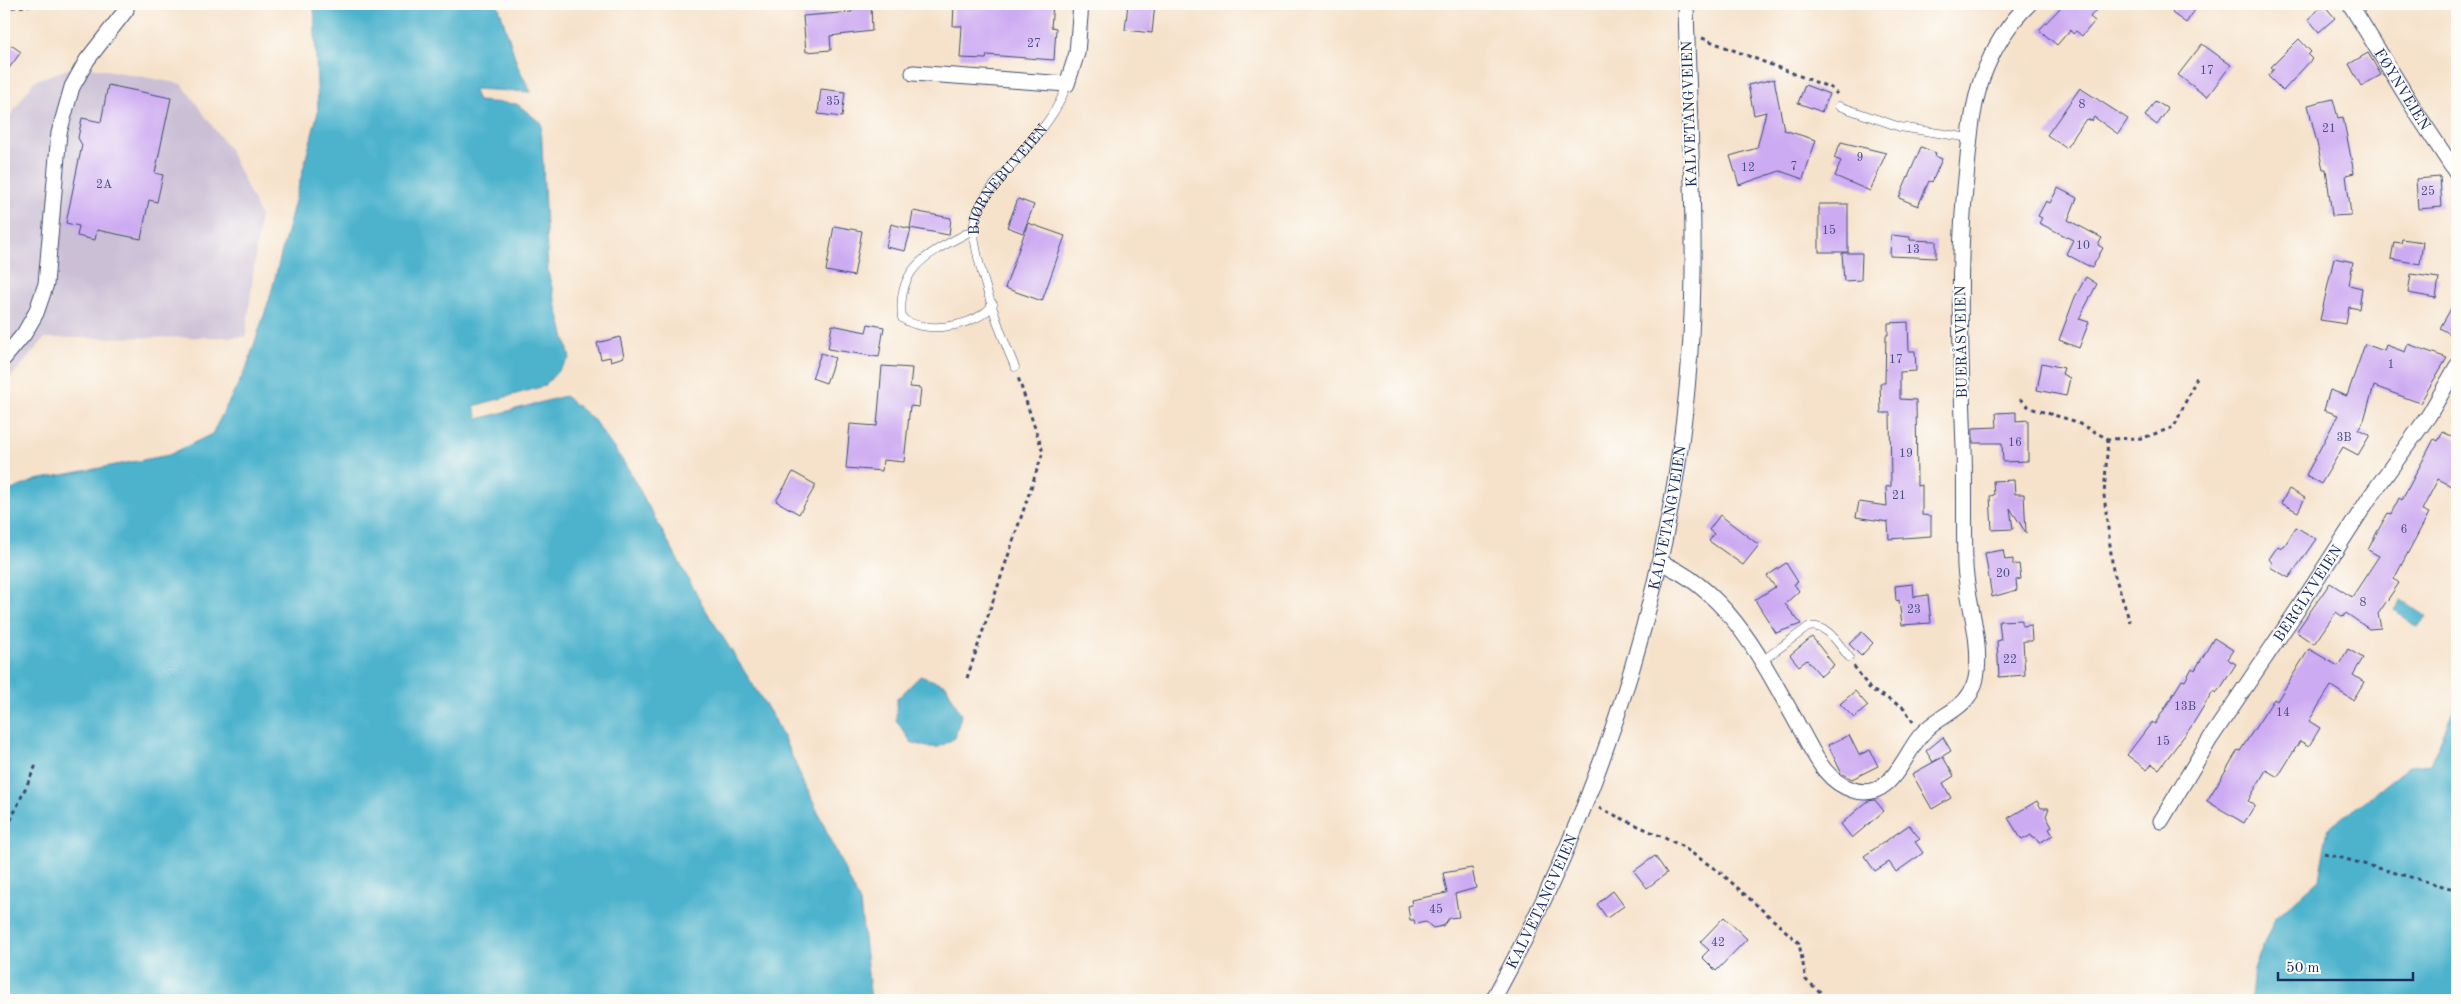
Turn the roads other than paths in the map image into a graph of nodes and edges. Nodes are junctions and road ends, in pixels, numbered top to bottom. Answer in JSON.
{"nodes":[{"id":1,"x":125,"y":4,"type":"edge"},
{"id":2,"x":1081,"y":4,"type":"edge"},
{"id":3,"x":1686,"y":4,"type":"edge"},
{"id":4,"x":2029,"y":4,"type":"edge"},
{"id":5,"x":2350,"y":4,"type":"edge"},
{"id":6,"x":913,"y":73,"type":"dead end"},
{"id":7,"x":1067,"y":84,"type":"junction"},
{"id":8,"x":1842,"y":107,"type":"road end"},
{"id":9,"x":1970,"y":138,"type":"junction"},
{"id":10,"x":2457,"y":174,"type":"edge"},
{"id":11,"x":973,"y":230,"type":"junction"},
{"id":12,"x":993,"y":304,"type":"junction"},
{"id":13,"x":4,"y":358,"type":"edge"},
{"id":14,"x":2457,"y":366,"type":"edge"},
{"id":15,"x":1015,"y":367,"type":"road end"},
{"id":16,"x":1659,"y":562,"type":"junction"},
{"id":17,"x":1849,"y":657,"type":"road end"},
{"id":18,"x":1762,"y":662,"type":"junction"},
{"id":19,"x":2161,"y":821,"type":"dead end"},
{"id":20,"x":1493,"y":1000,"type":"edge"}],
"edges":[{"from":1,"to":13,"type":"street"},
{"from":2,"to":7,"type":"street","name":"BJØRNEBUVEIEN"},
{"from":3,"to":16,"type":"street","name":"KALVETANGVEIEN"},
{"from":4,"to":9,"type":"street","name":"BUERÅSVEIEN"},
{"from":5,"to":10,"type":"street","name":"FØYNVEIEN"},
{"from":6,"to":7,"type":"street"},
{"from":7,"to":11,"type":"lane","name":"BJØRNEBUVEIEN"},
{"from":8,"to":9,"type":"lane"},
{"from":9,"to":18,"type":"street","name":"BUERÅSVEIEN"},
{"from":11,"to":12,"type":"lane","name":"BJØRNEBUVEIEN"},
{"from":11,"to":12,"type":"lane"},
{"from":12,"to":15,"type":"lane","name":"BJØRNEBUVEIEN"},
{"from":14,"to":19,"type":"street","name":"BERGLYVEIEN"},
{"from":16,"to":18,"type":"street"},
{"from":16,"to":20,"type":"street","name":"KALVETANGVEIEN"},
{"from":17,"to":18,"type":"lane"}]}
